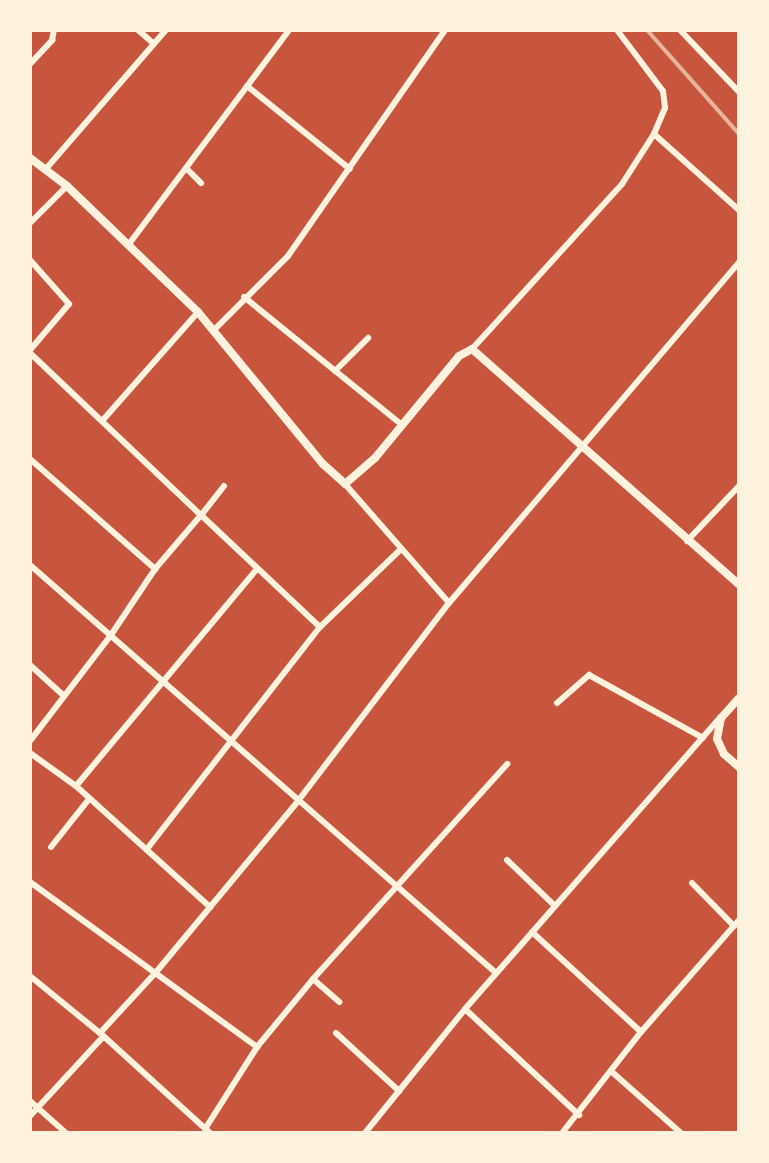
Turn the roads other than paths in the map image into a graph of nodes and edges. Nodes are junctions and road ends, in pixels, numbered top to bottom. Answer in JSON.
{"nodes":[{"id":1,"x":54,"y":30,"type":"edge"},
{"id":2,"x":138,"y":30,"type":"edge"},
{"id":3,"x":166,"y":30,"type":"edge"},
{"id":4,"x":289,"y":30,"type":"edge"},
{"id":5,"x":445,"y":30,"type":"edge"},
{"id":6,"x":617,"y":30,"type":"edge"},
{"id":7,"x":680,"y":30,"type":"edge"},
{"id":8,"x":154,"y":44,"type":"junction"},
{"id":9,"x":30,"y":64,"type":"edge"},
{"id":10,"x":247,"y":86,"type":"junction"},
{"id":11,"x":739,"y":92,"type":"edge"},
{"id":12,"x":654,"y":134,"type":"junction"},
{"id":13,"x":30,"y":158,"type":"edge"},
{"id":14,"x":187,"y":169,"type":"junction"},
{"id":15,"x":350,"y":169,"type":"junction"},
{"id":16,"x":45,"y":170,"type":"junction"},
{"id":17,"x":201,"y":183,"type":"dead end"},
{"id":18,"x":67,"y":186,"type":"junction"},
{"id":19,"x":739,"y":210,"type":"edge"},
{"id":20,"x":30,"y":224,"type":"edge"},
{"id":21,"x":129,"y":244,"type":"junction"},
{"id":22,"x":30,"y":260,"type":"edge"},
{"id":23,"x":739,"y":262,"type":"edge"},
{"id":24,"x":244,"y":297,"type":"junction"},
{"id":25,"x":198,"y":312,"type":"junction"},
{"id":26,"x":213,"y":332,"type":"junction"},
{"id":27,"x":368,"y":338,"type":"dead end"},
{"id":28,"x":472,"y":349,"type":"junction"},
{"id":29,"x":30,"y":351,"type":"edge"},
{"id":30,"x":335,"y":371,"type":"junction"},
{"id":31,"x":102,"y":421,"type":"junction"},
{"id":32,"x":402,"y":425,"type":"junction"},
{"id":33,"x":580,"y":446,"type":"junction"},
{"id":34,"x":30,"y":459,"type":"edge"},
{"id":35,"x":345,"y":484,"type":"junction"},
{"id":36,"x":224,"y":486,"type":"dead end"},
{"id":37,"x":739,"y":486,"type":"edge"},
{"id":38,"x":201,"y":514,"type":"junction"},
{"id":39,"x":687,"y":540,"type":"junction"},
{"id":40,"x":400,"y":550,"type":"junction"},
{"id":41,"x":30,"y":565,"type":"edge"},
{"id":42,"x":155,"y":569,"type":"junction"},
{"id":43,"x":257,"y":569,"type":"junction"},
{"id":44,"x":739,"y":584,"type":"edge"},
{"id":45,"x":449,"y":603,"type":"junction"},
{"id":46,"x":320,"y":627,"type":"junction"},
{"id":47,"x":111,"y":635,"type":"junction"},
{"id":48,"x":30,"y":665,"type":"edge"},
{"id":49,"x":164,"y":681,"type":"junction"},
{"id":50,"x":63,"y":695,"type":"junction"},
{"id":51,"x":739,"y":698,"type":"edge"},
{"id":52,"x":556,"y":703,"type":"dead end"},
{"id":53,"x":721,"y":718,"type":"junction"},
{"id":54,"x":703,"y":738,"type":"junction"},
{"id":55,"x":232,"y":740,"type":"junction"},
{"id":56,"x":30,"y":741,"type":"edge"},
{"id":57,"x":30,"y":753,"type":"edge"},
{"id":58,"x":507,"y":764,"type":"dead end"},
{"id":59,"x":739,"y":767,"type":"edge"},
{"id":60,"x":76,"y":786,"type":"junction"},
{"id":61,"x":89,"y":799,"type":"junction"},
{"id":62,"x":298,"y":801,"type":"junction"},
{"id":63,"x":51,"y":847,"type":"dead end"},
{"id":64,"x":147,"y":849,"type":"junction"},
{"id":65,"x":507,"y":860,"type":"dead end"},
{"id":66,"x":30,"y":882,"type":"edge"},
{"id":67,"x":692,"y":884,"type":"dead end"},
{"id":68,"x":396,"y":887,"type":"junction"},
{"id":69,"x":555,"y":906,"type":"junction"},
{"id":70,"x":210,"y":907,"type":"junction"},
{"id":71,"x":739,"y":920,"type":"edge"},
{"id":72,"x":734,"y":926,"type":"junction"},
{"id":73,"x":532,"y":932,"type":"junction"},
{"id":74,"x":157,"y":971,"type":"junction"},
{"id":75,"x":496,"y":973,"type":"junction"},
{"id":76,"x":30,"y":976,"type":"edge"},
{"id":77,"x":313,"y":979,"type":"junction"},
{"id":78,"x":339,"y":1002,"type":"dead end"},
{"id":79,"x":465,"y":1009,"type":"junction"},
{"id":80,"x":641,"y":1032,"type":"junction"},
{"id":81,"x":336,"y":1034,"type":"dead end"},
{"id":82,"x":101,"y":1035,"type":"junction"},
{"id":83,"x":256,"y":1047,"type":"junction"},
{"id":84,"x":612,"y":1072,"type":"junction"},
{"id":85,"x":399,"y":1091,"type":"junction"},
{"id":86,"x":30,"y":1101,"type":"edge"},
{"id":87,"x":37,"y":1107,"type":"junction"},
{"id":88,"x":579,"y":1114,"type":"junction"},
{"id":89,"x":30,"y":1116,"type":"edge"},
{"id":90,"x":207,"y":1131,"type":"edge"},
{"id":91,"x":66,"y":1133,"type":"edge"},
{"id":92,"x":365,"y":1133,"type":"edge"},
{"id":93,"x":562,"y":1133,"type":"edge"},
{"id":94,"x":681,"y":1133,"type":"edge"}],
"edges":[{"from":1,"to":9,"type":"street"},
{"from":2,"to":8,"type":"street"},
{"from":3,"to":8,"type":"street"},
{"from":4,"to":10,"type":"street"},
{"from":5,"to":15,"type":"street"},
{"from":6,"to":12,"type":"street"},
{"from":7,"to":11,"type":"street"},
{"from":8,"to":16,"type":"street"},
{"from":10,"to":14,"type":"street"},
{"from":10,"to":15,"type":"street"},
{"from":12,"to":19,"type":"street"},
{"from":12,"to":28,"type":"street"},
{"from":13,"to":16,"type":"street"},
{"from":14,"to":17,"type":"street"},
{"from":14,"to":21,"type":"street"},
{"from":15,"to":24,"type":"street"},
{"from":16,"to":18,"type":"street"},
{"from":18,"to":20,"type":"street"},
{"from":18,"to":21,"type":"street"},
{"from":21,"to":25,"type":"street"},
{"from":22,"to":29,"type":"street"},
{"from":23,"to":33,"type":"street"},
{"from":24,"to":26,"type":"street"},
{"from":24,"to":30,"type":"street"},
{"from":25,"to":26,"type":"street"},
{"from":25,"to":31,"type":"street"},
{"from":26,"to":35,"type":"street"},
{"from":27,"to":30,"type":"street"},
{"from":28,"to":32,"type":"street"},
{"from":28,"to":33,"type":"street"},
{"from":29,"to":31,"type":"street"},
{"from":30,"to":32,"type":"street"},
{"from":31,"to":38,"type":"street"},
{"from":32,"to":35,"type":"street"},
{"from":33,"to":39,"type":"street"},
{"from":33,"to":45,"type":"street"},
{"from":34,"to":42,"type":"street"},
{"from":35,"to":40,"type":"street"},
{"from":36,"to":38,"type":"street"},
{"from":37,"to":39,"type":"street"},
{"from":38,"to":42,"type":"street"},
{"from":38,"to":43,"type":"street"},
{"from":39,"to":44,"type":"street"},
{"from":40,"to":45,"type":"street"},
{"from":40,"to":46,"type":"street"},
{"from":41,"to":47,"type":"street"},
{"from":42,"to":47,"type":"street"},
{"from":43,"to":46,"type":"street"},
{"from":43,"to":49,"type":"street"},
{"from":45,"to":62,"type":"street"},
{"from":46,"to":55,"type":"street"},
{"from":47,"to":49,"type":"street"},
{"from":47,"to":50,"type":"street"},
{"from":48,"to":50,"type":"street"},
{"from":49,"to":55,"type":"street"},
{"from":49,"to":60,"type":"street"},
{"from":50,"to":56,"type":"street"},
{"from":51,"to":53,"type":"street"},
{"from":52,"to":54,"type":"street"},
{"from":53,"to":54,"type":"street"},
{"from":53,"to":59,"type":"street"},
{"from":54,"to":69,"type":"street"},
{"from":55,"to":62,"type":"street"},
{"from":55,"to":64,"type":"street"},
{"from":57,"to":60,"type":"street"},
{"from":58,"to":68,"type":"street"},
{"from":60,"to":61,"type":"street"},
{"from":61,"to":63,"type":"street"},
{"from":61,"to":64,"type":"street"},
{"from":62,"to":68,"type":"street"},
{"from":62,"to":70,"type":"street"},
{"from":64,"to":70,"type":"street"},
{"from":65,"to":69,"type":"street"},
{"from":66,"to":74,"type":"street"},
{"from":67,"to":72,"type":"street"},
{"from":68,"to":75,"type":"street"},
{"from":68,"to":77,"type":"street"},
{"from":69,"to":73,"type":"street"},
{"from":70,"to":74,"type":"street"},
{"from":71,"to":72,"type":"street"},
{"from":72,"to":80,"type":"street"},
{"from":73,"to":75,"type":"street"},
{"from":73,"to":80,"type":"street"},
{"from":74,"to":82,"type":"street"},
{"from":74,"to":83,"type":"street"},
{"from":75,"to":79,"type":"street"},
{"from":76,"to":82,"type":"street"},
{"from":77,"to":78,"type":"street"},
{"from":77,"to":83,"type":"street"},
{"from":79,"to":85,"type":"street"},
{"from":79,"to":88,"type":"street"},
{"from":80,"to":84,"type":"street"},
{"from":81,"to":85,"type":"street"},
{"from":82,"to":87,"type":"street"},
{"from":82,"to":90,"type":"street"},
{"from":83,"to":90,"type":"street"},
{"from":84,"to":88,"type":"street"},
{"from":84,"to":94,"type":"street"},
{"from":85,"to":92,"type":"street"},
{"from":86,"to":87,"type":"street"},
{"from":87,"to":89,"type":"street"},
{"from":87,"to":91,"type":"street"},
{"from":88,"to":93,"type":"street"}]}
